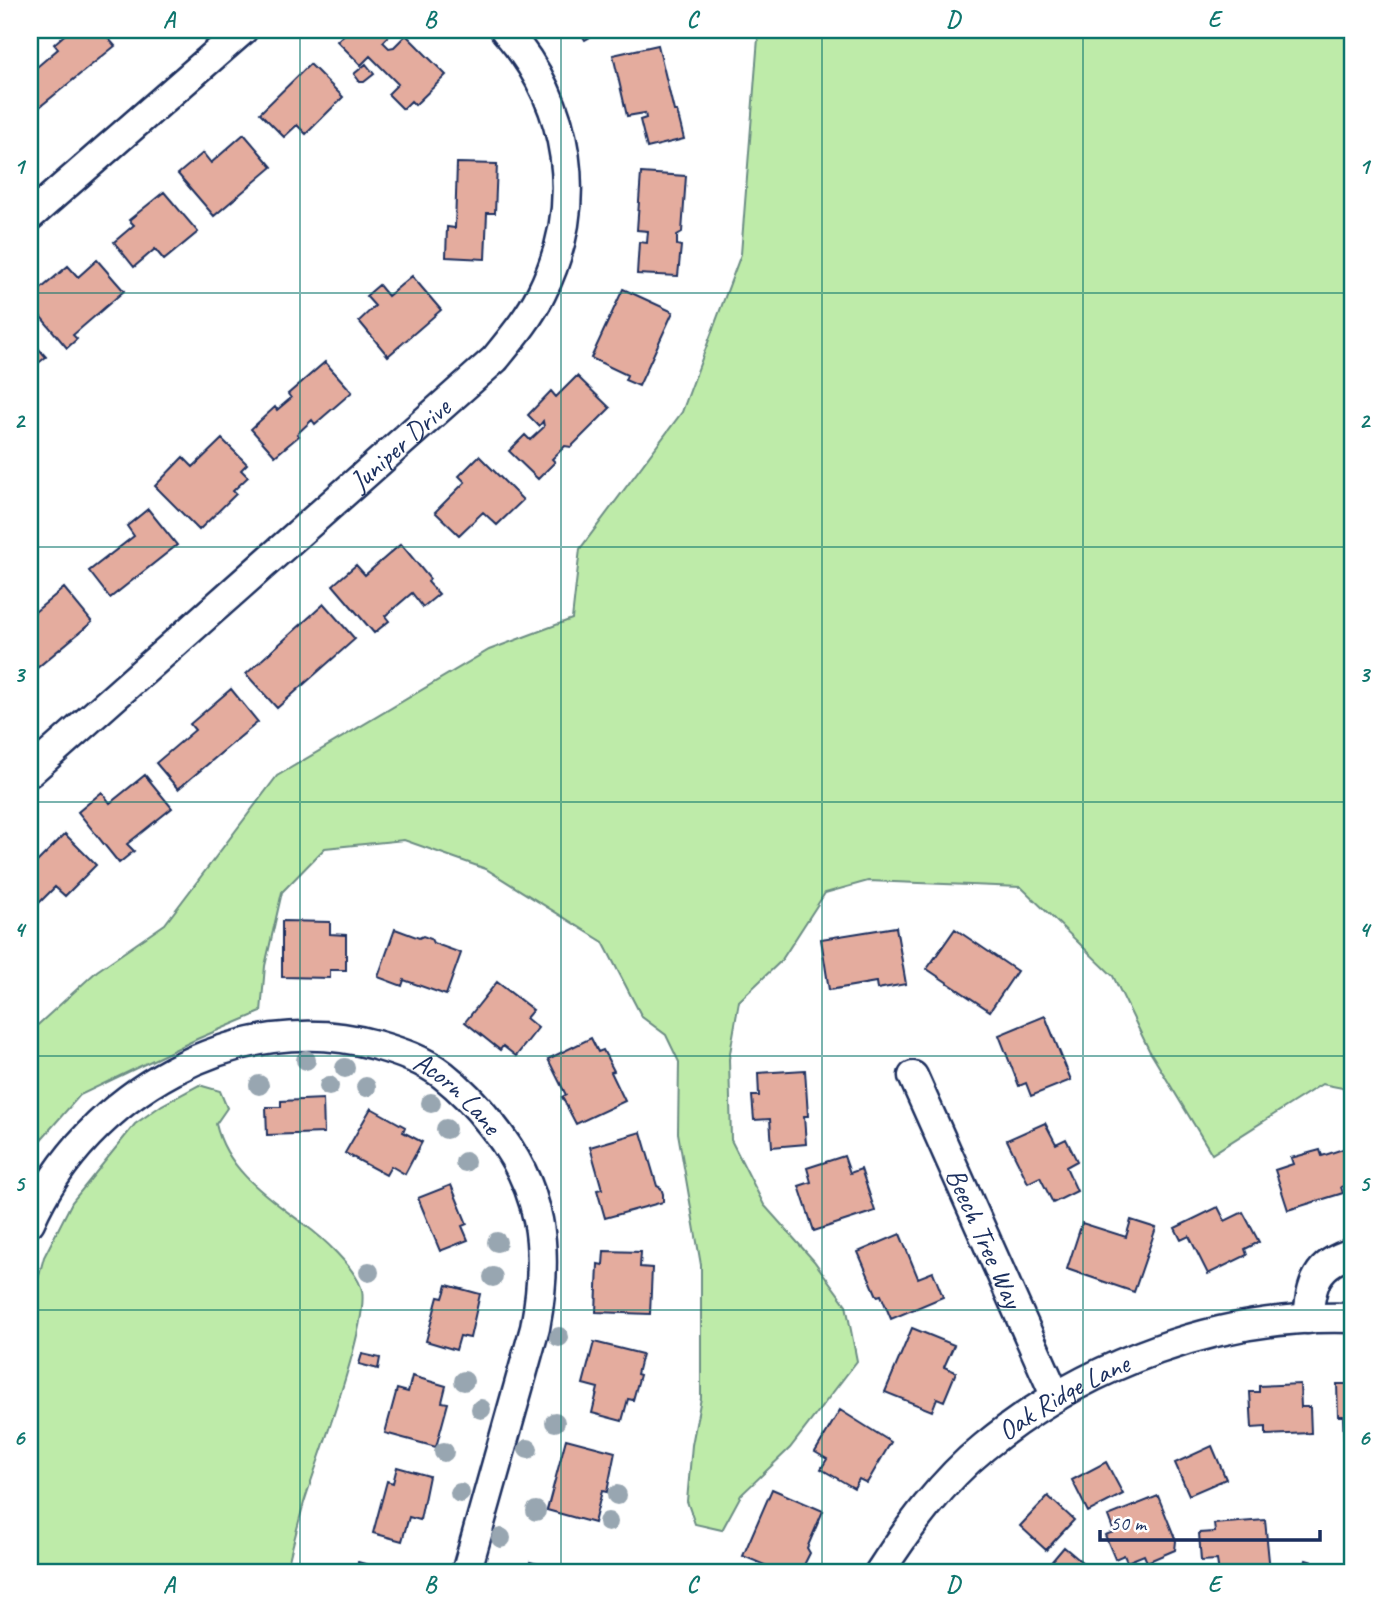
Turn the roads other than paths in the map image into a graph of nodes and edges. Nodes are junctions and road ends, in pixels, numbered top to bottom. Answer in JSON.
{"nodes":[{"id":1,"x":243,"y":30,"type":"edge"},
{"id":2,"x":505,"y":30,"type":"edge"},
{"id":3,"x":30,"y":216,"type":"edge"},
{"id":4,"x":30,"y":772,"type":"edge"},
{"id":5,"x":913,"y":1076,"type":"dead end"},
{"id":6,"x":30,"y":1222,"type":"edge"},
{"id":7,"x":1353,"y":1253,"type":"edge"},
{"id":8,"x":1353,"y":1318,"type":"edge"},
{"id":9,"x":1307,"y":1319,"type":"junction"},
{"id":10,"x":1056,"y":1397,"type":"junction"},
{"id":11,"x":466,"y":1573,"type":"edge"},
{"id":12,"x":879,"y":1573,"type":"edge"}],
"edges":[{"from":1,"to":3,"type":"street"},
{"from":2,"to":4,"type":"street","name":"Juniper Drive"},
{"from":5,"to":10,"type":"street","name":"Beech Tree Way"},
{"from":6,"to":11,"type":"street","name":"Acorn Lane"},
{"from":7,"to":9,"type":"street"},
{"from":8,"to":9,"type":"street","name":"Oak Ridge Lane"},
{"from":9,"to":10,"type":"street","name":"Oak Ridge Lane"},
{"from":10,"to":12,"type":"street","name":"Oak Ridge Lane"}]}
